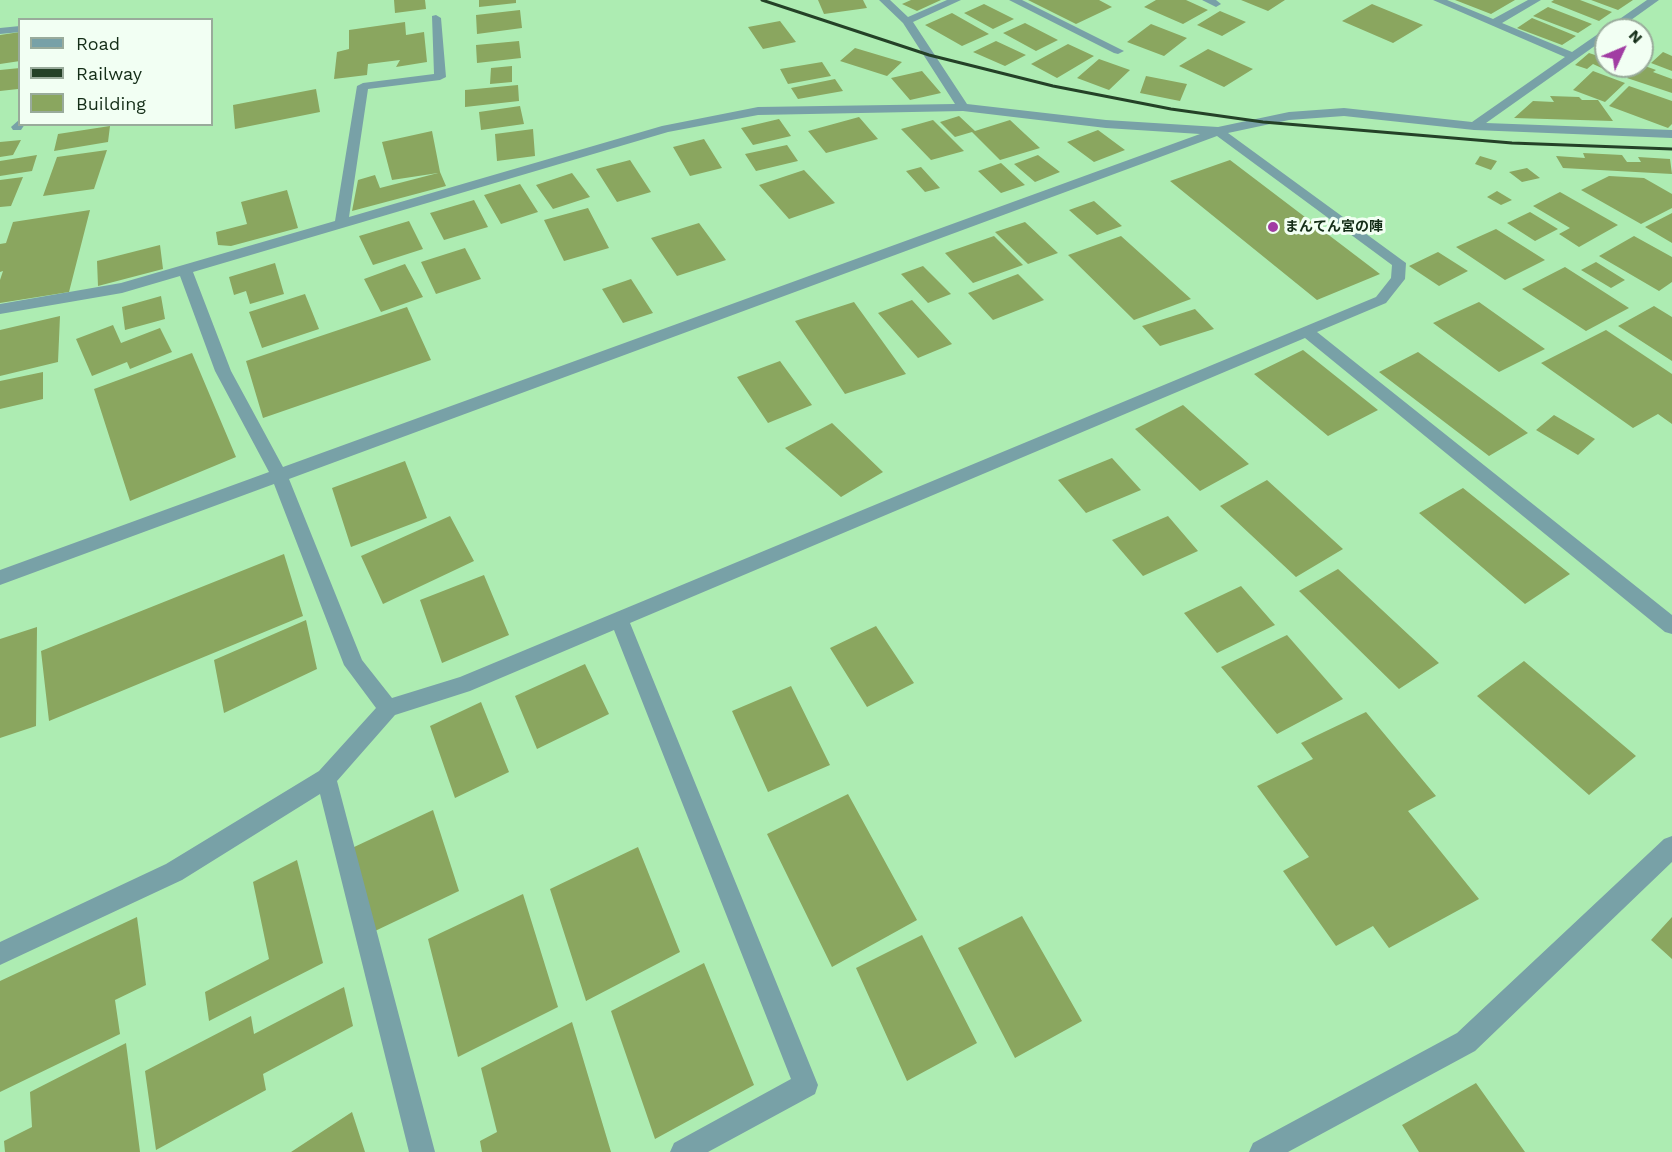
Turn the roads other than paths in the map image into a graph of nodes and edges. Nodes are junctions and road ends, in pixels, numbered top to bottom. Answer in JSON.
{"nodes":[{"id":1,"x":884,"y":0,"type":"edge"},
{"id":2,"x":956,"y":0,"type":"edge"},
{"id":3,"x":1014,"y":0,"type":"edge"},
{"id":4,"x":1438,"y":0,"type":"edge"},
{"id":5,"x":1536,"y":0,"type":"edge"},
{"id":6,"x":1654,"y":0,"type":"edge"},
{"id":7,"x":436,"y":18,"type":"dead end"},
{"id":8,"x":1628,"y":18,"type":"edge"},
{"id":9,"x":907,"y":21,"type":"junction"},
{"id":10,"x":1494,"y":23,"type":"junction"},
{"id":11,"x":18,"y":29,"type":"edge"},
{"id":12,"x":0,"y":31,"type":"edge"},
{"id":13,"x":1594,"y":41,"type":"edge"},
{"id":14,"x":1118,"y":51,"type":"dead end"},
{"id":15,"x":1573,"y":56,"type":"junction"},
{"id":16,"x":963,"y":107,"type":"junction"},
{"id":17,"x":1474,"y":126,"type":"junction"},
{"id":18,"x":1218,"y":131,"type":"junction"},
{"id":19,"x":1672,"y":134,"type":"edge"},
{"id":20,"x":341,"y":223,"type":"junction"},
{"id":21,"x":185,"y":270,"type":"junction"},
{"id":22,"x":0,"y":309,"type":"edge"},
{"id":23,"x":1306,"y":331,"type":"junction"},
{"id":24,"x":279,"y":476,"type":"junction"},
{"id":25,"x":0,"y":578,"type":"edge"},
{"id":26,"x":619,"y":620,"type":"junction"},
{"id":27,"x":1672,"y":626,"type":"edge"},
{"id":28,"x":389,"y":708,"type":"junction"},
{"id":29,"x":326,"y":778,"type":"junction"},
{"id":30,"x":1672,"y":847,"type":"edge"},
{"id":31,"x":0,"y":954,"type":"edge"},
{"id":32,"x":422,"y":1152,"type":"edge"},
{"id":33,"x":683,"y":1152,"type":"edge"},
{"id":34,"x":1262,"y":1152,"type":"edge"}],
"edges":[{"from":1,"to":9,"type":"street"},
{"from":2,"to":9,"type":"street"},
{"from":3,"to":14,"type":"street"},
{"from":4,"to":10,"type":"street"},
{"from":5,"to":10,"type":"street"},
{"from":6,"to":8,"type":"street"},
{"from":7,"to":20,"type":"street"},
{"from":9,"to":16,"type":"street"},
{"from":10,"to":15,"type":"street"},
{"from":11,"to":12,"type":"street"},
{"from":13,"to":15,"type":"street"},
{"from":15,"to":17,"type":"street"},
{"from":16,"to":18,"type":"street"},
{"from":16,"to":20,"type":"street"},
{"from":17,"to":18,"type":"street"},
{"from":17,"to":19,"type":"street"},
{"from":18,"to":23,"type":"street"},
{"from":18,"to":24,"type":"street"},
{"from":20,"to":21,"type":"street"},
{"from":21,"to":22,"type":"street"},
{"from":21,"to":24,"type":"street"},
{"from":23,"to":26,"type":"street"},
{"from":23,"to":27,"type":"street"},
{"from":24,"to":25,"type":"street"},
{"from":24,"to":28,"type":"street"},
{"from":26,"to":28,"type":"street"},
{"from":26,"to":33,"type":"street"},
{"from":28,"to":29,"type":"street"},
{"from":29,"to":31,"type":"street"},
{"from":29,"to":32,"type":"street"},
{"from":30,"to":34,"type":"street"}]}
